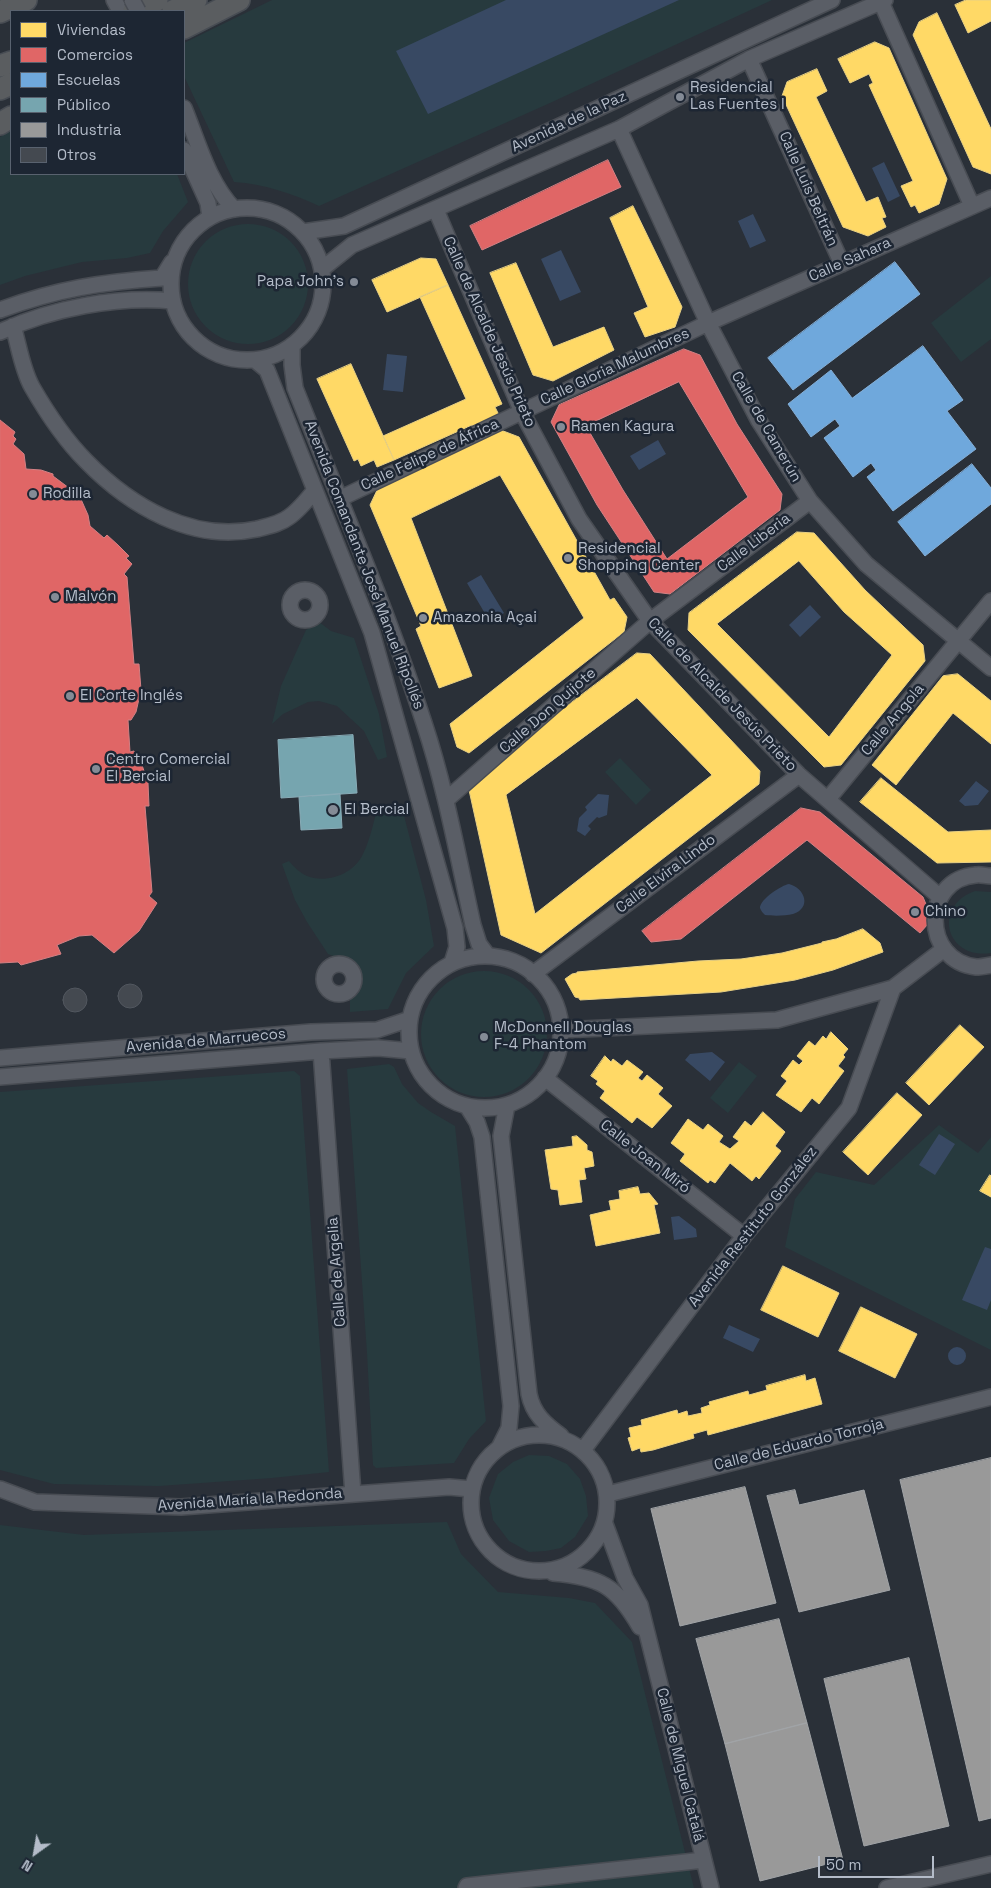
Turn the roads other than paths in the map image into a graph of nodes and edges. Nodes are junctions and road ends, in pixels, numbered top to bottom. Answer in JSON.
{"nodes":[{"id":1,"x":26,"y":0,"type":"edge"},
{"id":2,"x":157,"y":0,"type":"edge"},
{"id":3,"x":196,"y":0,"type":"edge"},
{"id":4,"x":239,"y":0,"type":"edge"},
{"id":5,"x":832,"y":0,"type":"edge"},
{"id":6,"x":883,"y":1,"type":"edge"},
{"id":7,"x":138,"y":10,"type":"edge"},
{"id":8,"x":175,"y":10,"type":"edge"},
{"id":9,"x":0,"y":12,"type":"edge"},
{"id":10,"x":185,"y":27,"type":"edge"},
{"id":11,"x":749,"y":59,"type":"junction"},
{"id":12,"x":185,"y":110,"type":"edge"},
{"id":13,"x":619,"y":129,"type":"junction"},
{"id":14,"x":185,"y":152,"type":"edge"},
{"id":15,"x":991,"y":198,"type":"edge"},
{"id":16,"x":972,"y":206,"type":"junction"},
{"id":17,"x":234,"y":209,"type":"junction"},
{"id":18,"x":436,"y":210,"type":"junction"},
{"id":19,"x":210,"y":217,"type":"junction"},
{"id":20,"x":303,"y":232,"type":"junction"},
{"id":21,"x":176,"y":257,"type":"junction"},
{"id":22,"x":842,"y":264,"type":"junction"},
{"id":23,"x":322,"y":269,"type":"junction"},
{"id":24,"x":173,"y":301,"type":"junction"},
{"id":25,"x":0,"y":310,"type":"edge"},
{"id":26,"x":708,"y":323,"type":"junction"},
{"id":27,"x":6,"y":329,"type":"edge"},
{"id":28,"x":292,"y":345,"type":"junction"},
{"id":29,"x":255,"y":360,"type":"junction"},
{"id":30,"x":522,"y":412,"type":"junction"},
{"id":31,"x":315,"y":490,"type":"junction"},
{"id":32,"x":339,"y":499,"type":"junction"},
{"id":33,"x":810,"y":501,"type":"junction"},
{"id":34,"x":991,"y":601,"type":"edge"},
{"id":35,"x":650,"y":621,"type":"junction"},
{"id":36,"x":958,"y":642,"type":"junction"},
{"id":37,"x":991,"y":668,"type":"edge"},
{"id":38,"x":799,"y":775,"type":"junction"},
{"id":39,"x":446,"y":800,"type":"junction"},
{"id":40,"x":828,"y":800,"type":"junction"},
{"id":41,"x":991,"y":876,"type":"edge"},
{"id":42,"x":940,"y":897,"type":"junction"},
{"id":43,"x":944,"y":949,"type":"junction"},
{"id":44,"x":488,"y":956,"type":"junction"},
{"id":45,"x":452,"y":963,"type":"junction"},
{"id":46,"x":991,"y":966,"type":"edge"},
{"id":47,"x":533,"y":974,"type":"junction"},
{"id":48,"x":893,"y":988,"type":"junction"},
{"id":49,"x":410,"y":1019,"type":"junction"},
{"id":50,"x":561,"y":1030,"type":"junction"},
{"id":51,"x":321,"y":1051,"type":"junction"},
{"id":52,"x":411,"y":1051,"type":"junction"},
{"id":53,"x":0,"y":1058,"type":"edge"},
{"id":54,"x":0,"y":1077,"type":"edge"},
{"id":55,"x":546,"y":1078,"type":"junction"},
{"id":56,"x":507,"y":1105,"type":"junction"},
{"id":57,"x":467,"y":1106,"type":"junction"},
{"id":58,"x":744,"y":1236,"type":"junction"},
{"id":59,"x":991,"y":1397,"type":"edge"},
{"id":60,"x":564,"y":1439,"type":"junction"},
{"id":61,"x":500,"y":1446,"type":"junction"},
{"id":62,"x":584,"y":1450,"type":"junction"},
{"id":63,"x":471,"y":1489,"type":"junction"},
{"id":64,"x":0,"y":1490,"type":"edge"},
{"id":65,"x":353,"y":1494,"type":"junction"},
{"id":66,"x":608,"y":1494,"type":"junction"},
{"id":67,"x":605,"y":1524,"type":"junction"},
{"id":68,"x":536,"y":1572,"type":"junction"},
{"id":69,"x":649,"y":1641,"type":"junction"},
{"id":70,"x":704,"y":1860,"type":"junction"},
{"id":71,"x":991,"y":1864,"type":"edge"},
{"id":72,"x":466,"y":1888,"type":"edge"},
{"id":73,"x":711,"y":1888,"type":"edge"},
{"id":74,"x":887,"y":1888,"type":"edge"}],
"edges":[{"from":1,"to":9,"type":"highway"},
{"from":2,"to":7,"type":"highway"},
{"from":3,"to":8,"type":"highway"},
{"from":4,"to":10,"type":"highway"},
{"from":5,"to":20,"type":"street","name":"Avenida de la Paz"},
{"from":6,"to":11,"type":"street"},
{"from":6,"to":16,"type":"street"},
{"from":11,"to":13,"type":"street"},
{"from":11,"to":22,"type":"street","name":"Calle Luis Beltrán"},
{"from":12,"to":17,"type":"street"},
{"from":13,"to":18,"type":"street"},
{"from":13,"to":26,"type":"street","name":"Calle de Camerún"},
{"from":14,"to":19,"type":"street"},
{"from":15,"to":16,"type":"street","name":"Calle Sahara"},
{"from":16,"to":22,"type":"street","name":"Calle Sahara"},
{"from":17,"to":19,"type":"street"},
{"from":17,"to":20,"type":"street"},
{"from":18,"to":23,"type":"street"},
{"from":18,"to":30,"type":"street","name":"Calle de Alcalde Jesús Prieto"},
{"from":19,"to":21,"type":"street"},
{"from":20,"to":23,"type":"street"},
{"from":21,"to":24,"type":"street"},
{"from":21,"to":25,"type":"street"},
{"from":22,"to":26,"type":"street","name":"Calle Sahara"},
{"from":23,"to":28,"type":"street"},
{"from":24,"to":27,"type":"street"},
{"from":24,"to":29,"type":"street"},
{"from":26,"to":30,"type":"street","name":"Calle Gloria Malumbres"},
{"from":26,"to":33,"type":"street","name":"Calle de Camerún"},
{"from":27,"to":31,"type":"street"},
{"from":28,"to":29,"type":"street"},
{"from":28,"to":32,"type":"street","name":"Avenida Comandante José Manuel Ripollés"},
{"from":29,"to":31,"type":"street","name":"Avenida Comandante José Manuel Ripollés"},
{"from":30,"to":32,"type":"street","name":"Calle Felipe de África"},
{"from":30,"to":35,"type":"street","name":"Calle de Alcalde Jesús Prieto"},
{"from":31,"to":45,"type":"street","name":"Avenida Comandante José Manuel Ripollés"},
{"from":32,"to":39,"type":"street","name":"Avenida Comandante José Manuel Ripollés"},
{"from":33,"to":35,"type":"street","name":"Calle Liberia"},
{"from":33,"to":36,"type":"street","name":"Calle de Camerún"},
{"from":34,"to":36,"type":"street","name":"Calle Angola"},
{"from":35,"to":38,"type":"street","name":"Calle de Alcalde Jesús Prieto"},
{"from":35,"to":39,"type":"street","name":"Calle Don Quijote"},
{"from":36,"to":37,"type":"street","name":"Calle de Camerún"},
{"from":36,"to":40,"type":"street","name":"Calle Angola"},
{"from":38,"to":40,"type":"street","name":"Calle de Alcalde Jesús Prieto"},
{"from":38,"to":47,"type":"street","name":"Calle Elvira Lindo"},
{"from":39,"to":44,"type":"street","name":"Avenida Comandante José Manuel Ripollés"},
{"from":40,"to":42,"type":"street","name":"Calle de Alcalde Jesús Prieto"},
{"from":41,"to":42,"type":"street"},
{"from":42,"to":43,"type":"street"},
{"from":43,"to":46,"type":"street"},
{"from":43,"to":48,"type":"street"},
{"from":44,"to":45,"type":"street"},
{"from":44,"to":47,"type":"street"},
{"from":45,"to":49,"type":"street"},
{"from":47,"to":50,"type":"street"},
{"from":48,"to":50,"type":"street"},
{"from":48,"to":58,"type":"street","name":"Avenida Restituto González"},
{"from":49,"to":52,"type":"street"},
{"from":49,"to":53,"type":"street","name":"Avenida de Marruecos"},
{"from":50,"to":55,"type":"street"},
{"from":51,"to":52,"type":"street","name":"Avenida de Marruecos"},
{"from":51,"to":54,"type":"street","name":"Avenida de Marruecos"},
{"from":51,"to":65,"type":"street","name":"Calle de Argelia"},
{"from":52,"to":57,"type":"street"},
{"from":55,"to":56,"type":"street"},
{"from":55,"to":58,"type":"street","name":"Calle Joan Miró"},
{"from":56,"to":57,"type":"street"},
{"from":56,"to":60,"type":"street"},
{"from":57,"to":61,"type":"street"},
{"from":58,"to":62,"type":"street","name":"Avenida Restituto González"},
{"from":59,"to":66,"type":"street","name":"Calle de Eduardo Torroja"},
{"from":60,"to":61,"type":"street"},
{"from":60,"to":62,"type":"street"},
{"from":61,"to":63,"type":"street"},
{"from":62,"to":66,"type":"street"},
{"from":63,"to":65,"type":"street","name":"Avenida María la Redonda"},
{"from":63,"to":68,"type":"street"},
{"from":64,"to":65,"type":"street","name":"Avenida María la Redonda"},
{"from":66,"to":67,"type":"street"},
{"from":67,"to":68,"type":"street"},
{"from":67,"to":69,"type":"street","name":"Calle de Miguel Catalá"},
{"from":68,"to":69,"type":"street"},
{"from":69,"to":70,"type":"street","name":"Calle de Miguel Catalá"},
{"from":70,"to":72,"type":"street"},
{"from":70,"to":73,"type":"street","name":"Calle de Miguel Catalá"},
{"from":71,"to":74,"type":"street"}]}
